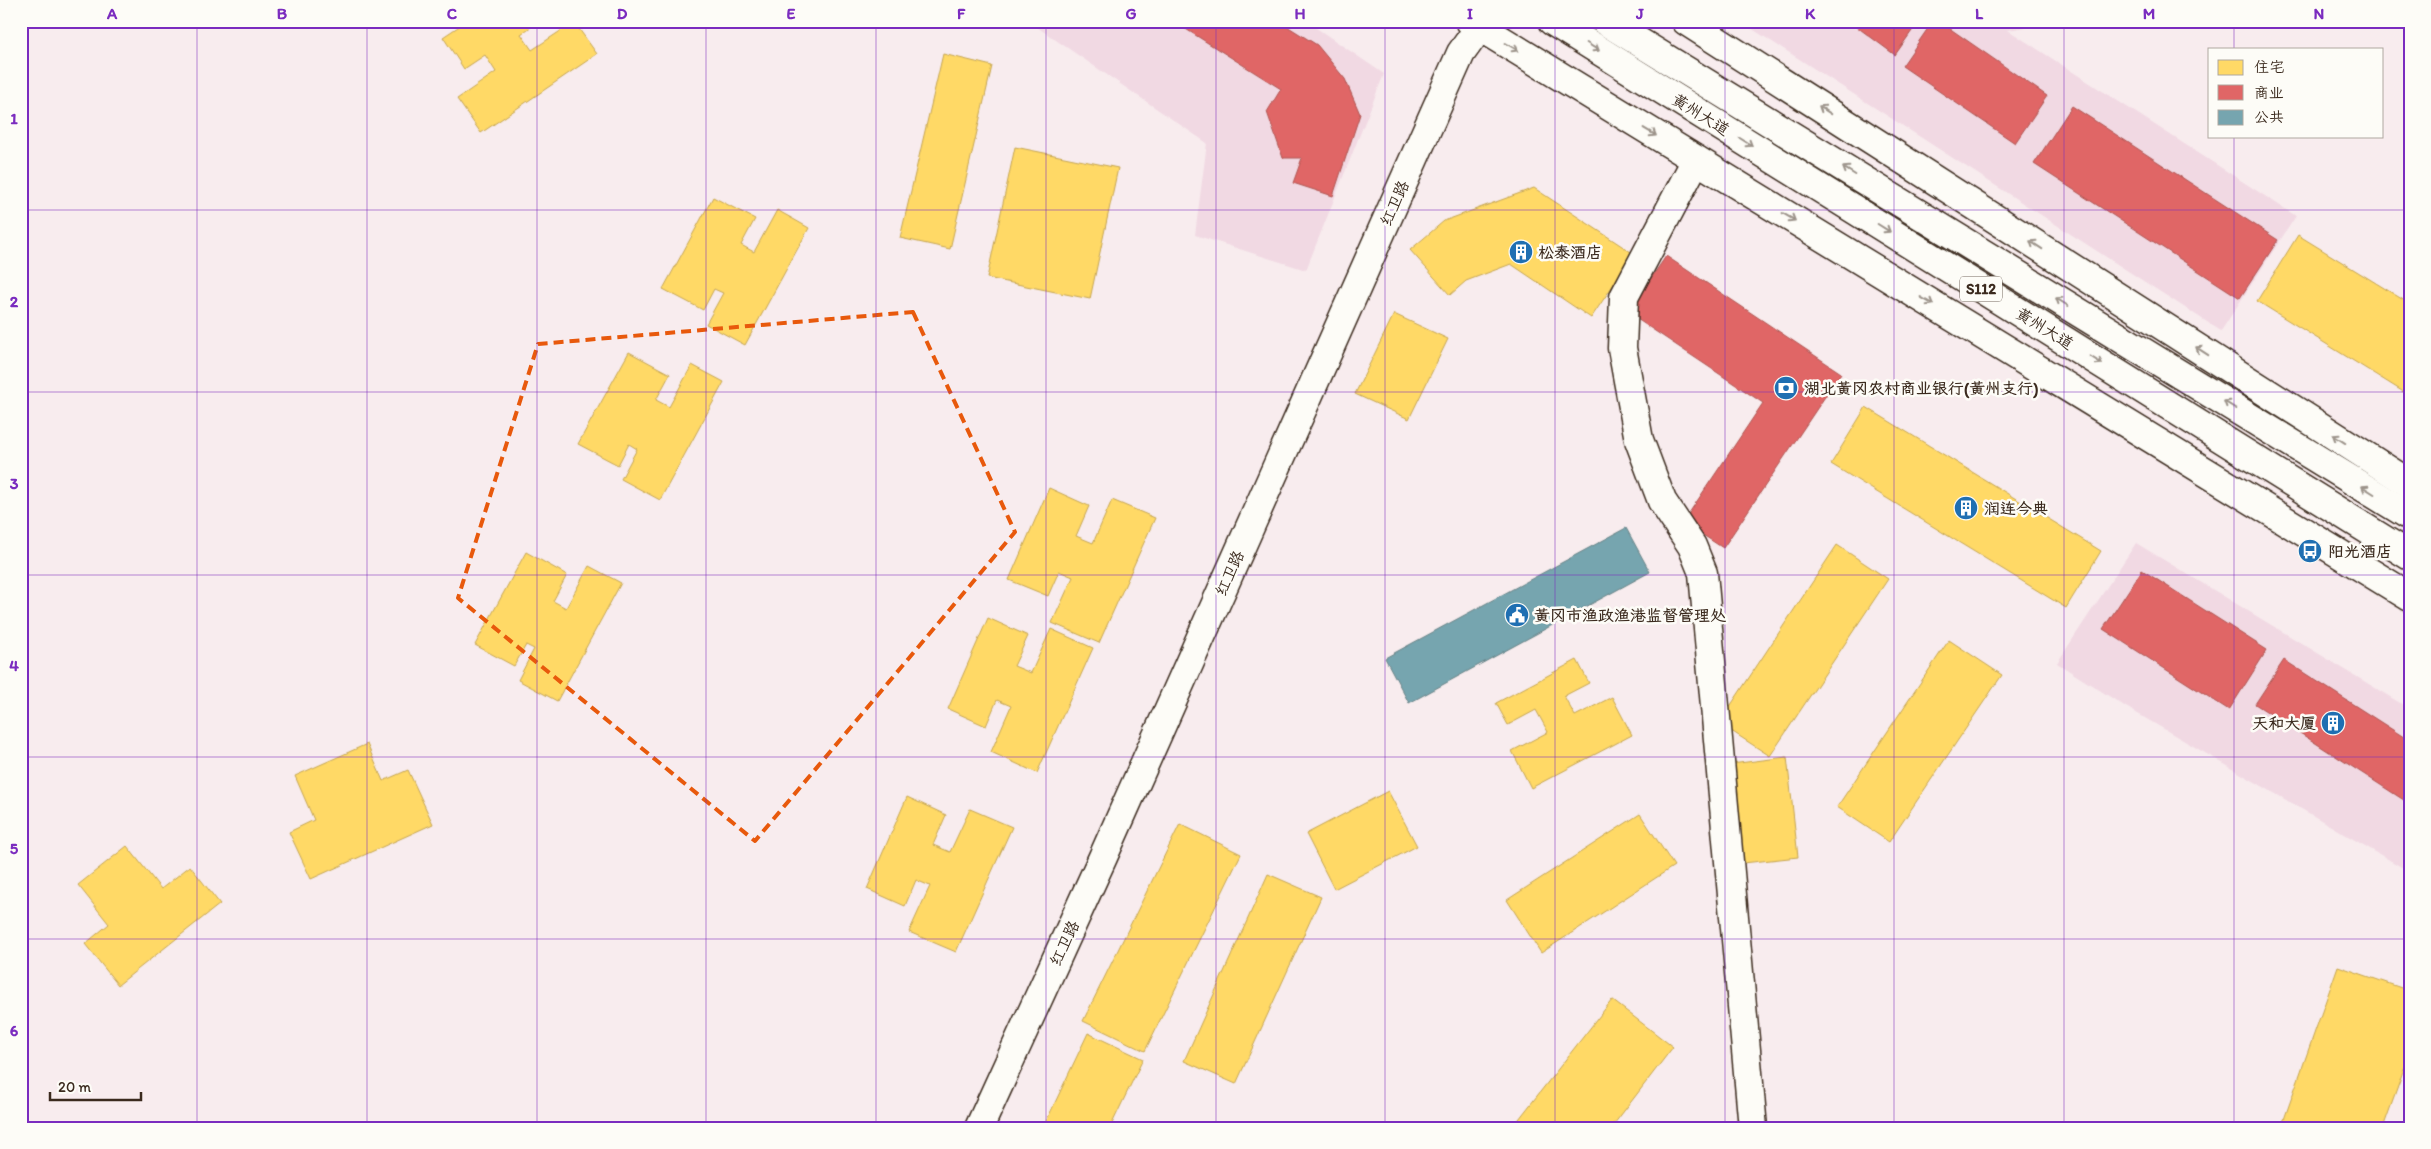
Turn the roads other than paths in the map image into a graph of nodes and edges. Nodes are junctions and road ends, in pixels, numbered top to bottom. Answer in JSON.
{"nodes":[{"id":1,"x":1552,"y":21,"type":"edge"},
{"id":2,"x":1605,"y":21,"type":"edge"},
{"id":3,"x":1686,"y":21,"type":"edge"},
{"id":4,"x":1478,"y":23,"type":"edge"},
{"id":5,"x":1696,"y":160,"type":"junction"},
{"id":6,"x":2410,"y":484,"type":"edge"},
{"id":7,"x":2410,"y":516,"type":"edge"},
{"id":8,"x":2410,"y":556,"type":"edge"},
{"id":9,"x":2410,"y":597,"type":"edge"},
{"id":10,"x":979,"y":1128,"type":"edge"},
{"id":11,"x":1753,"y":1128,"type":"edge"}],
"edges":[{"from":1,"to":8,"type":"street","name":"黄州大道","number":"S112","one_way":true},
{"from":7,"to":2,"type":"street","name":"黄州大道","number":"S112","one_way":true},
{"from":6,"to":3,"type":"street","one_way":true},
{"from":4,"to":5,"type":"street","one_way":true},
{"from":4,"to":10,"type":"street","name":"红卫路"},
{"from":5,"to":9,"type":"street","one_way":true},
{"from":5,"to":11,"type":"street"}]}
